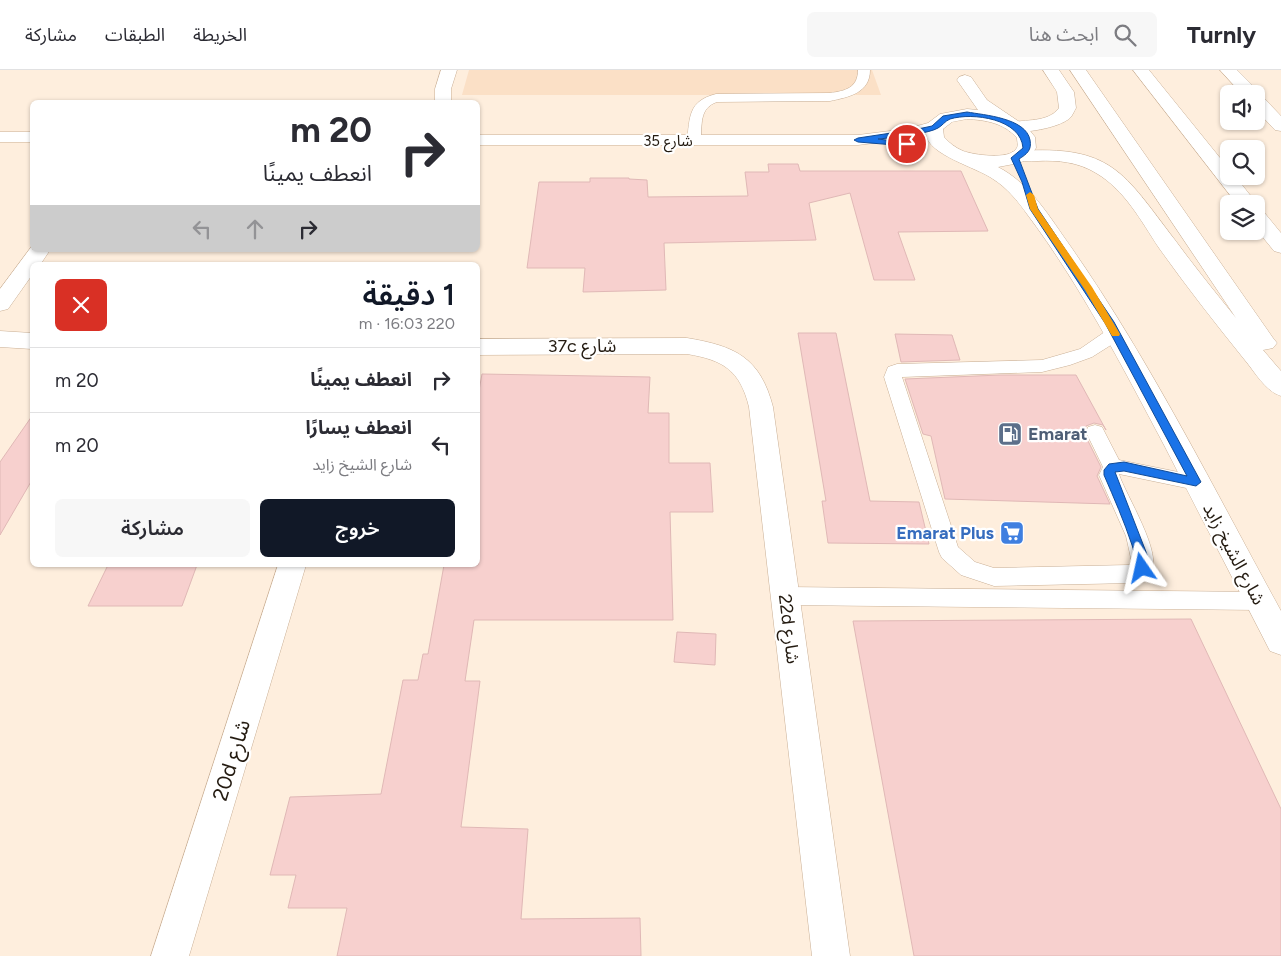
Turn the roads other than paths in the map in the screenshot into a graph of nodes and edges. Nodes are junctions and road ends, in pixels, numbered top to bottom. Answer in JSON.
{"nodes":[{"id":1,"x":449,"y":70,"type":"edge"},
{"id":2,"x":864,"y":70,"type":"edge"},
{"id":3,"x":1050,"y":70,"type":"edge"},
{"id":4,"x":1078,"y":70,"type":"edge"},
{"id":5,"x":1141,"y":70,"type":"edge"},
{"id":6,"x":1228,"y":70,"type":"edge"},
{"id":7,"x":965,"y":75,"type":"edge"},
{"id":8,"x":1242,"y":85,"type":"edge"},
{"id":9,"x":440,"y":98,"type":"edge"},
{"id":10,"x":1265,"y":109,"type":"edge"},
{"id":11,"x":956,"y":115,"type":"junction"},
{"id":12,"x":1009,"y":123,"type":"junction"},
{"id":13,"x":1281,"y":126,"type":"edge"},
{"id":14,"x":934,"y":127,"type":"junction"},
{"id":15,"x":0,"y":136,"type":"edge"},
{"id":16,"x":30,"y":137,"type":"edge"},
{"id":17,"x":480,"y":140,"type":"edge"},
{"id":18,"x":858,"y":140,"type":"junction"},
{"id":19,"x":694,"y":141,"type":"junction"},
{"id":20,"x":946,"y":150,"type":"junction"},
{"id":21,"x":1017,"y":157,"type":"junction"},
{"id":22,"x":972,"y":160,"type":"junction"},
{"id":23,"x":1240,"y":195,"type":"edge"},
{"id":24,"x":1034,"y":209,"type":"junction"},
{"id":25,"x":1265,"y":227,"type":"edge"},
{"id":26,"x":1281,"y":247,"type":"edge"},
{"id":27,"x":30,"y":264,"type":"edge"},
{"id":28,"x":0,"y":304,"type":"edge"},
{"id":29,"x":1115,"y":333,"type":"junction"},
{"id":30,"x":0,"y":339,"type":"edge"},
{"id":31,"x":30,"y":341,"type":"edge"},
{"id":32,"x":687,"y":346,"type":"joint"},
{"id":33,"x":480,"y":347,"type":"edge"},
{"id":34,"x":30,"y":357,"type":"edge"},
{"id":35,"x":0,"y":358,"type":"edge"},
{"id":36,"x":1281,"y":366,"type":"edge"},
{"id":37,"x":1281,"y":387,"type":"edge"},
{"id":38,"x":1095,"y":432,"type":"dead end"},
{"id":39,"x":1112,"y":467,"type":"junction"},
{"id":40,"x":1196,"y":482,"type":"junction"},
{"id":41,"x":291,"y":567,"type":"edge"},
{"id":42,"x":785,"y":596,"type":"junction"},
{"id":43,"x":1260,"y":602,"type":"junction"},
{"id":44,"x":1281,"y":641,"type":"edge"},
{"id":45,"x":170,"y":956,"type":"edge"},
{"id":46,"x":831,"y":956,"type":"edge"}],
"edges":[{"from":1,"to":9,"type":"main road"},
{"from":2,"to":19,"type":"lane"},
{"from":3,"to":12,"type":"main road"},
{"from":4,"to":36,"type":"main road"},
{"from":5,"to":23,"type":"main road"},
{"from":6,"to":8,"type":"main road"},
{"from":7,"to":11,"type":"main road"},
{"from":7,"to":12,"type":"main road"},
{"from":10,"to":13,"type":"main road"},
{"from":11,"to":12,"type":"main road"},
{"from":11,"to":14,"type":"main road","name":"شارع 35"},
{"from":12,"to":21,"type":"main road"},
{"from":14,"to":18,"type":"main road","name":"شارع 35"},
{"from":14,"to":20,"type":"main road"},
{"from":15,"to":16,"type":"main road"},
{"from":17,"to":19,"type":"main road","name":"شارع 35"},
{"from":18,"to":19,"type":"main road","name":"شارع 35"},
{"from":18,"to":20,"type":"main road","name":"شارع 35"},
{"from":20,"to":22,"type":"main road","name":"شارع 35"},
{"from":21,"to":22,"type":"main road"},
{"from":21,"to":24,"type":"main road"},
{"from":21,"to":37,"type":"main road"},
{"from":22,"to":24,"type":"main road"},
{"from":24,"to":29,"type":"main road","name":"شارع الشيخ زايد"},
{"from":25,"to":26,"type":"main road"},
{"from":27,"to":28,"type":"main road"},
{"from":29,"to":39,"type":"lane"},
{"from":29,"to":40,"type":"main road","name":"شارع الشيخ زايد"},
{"from":30,"to":31,"type":"main road"},
{"from":32,"to":33,"type":"main road","name":"37c شارع"},
{"from":32,"to":42,"type":"main road","name":"22d شارع"},
{"from":34,"to":35,"type":"main road"},
{"from":38,"to":39,"type":"lane"},
{"from":39,"to":40,"type":"lane"},
{"from":40,"to":43,"type":"main road","name":"شارع الشيخ زايد"},
{"from":41,"to":45,"type":"main road","name":"20d شارع"},
{"from":42,"to":43,"type":"lane"},
{"from":42,"to":46,"type":"main road","name":"22d شارع"},
{"from":43,"to":44,"type":"main road","name":"شارع الشيخ زايد"}]}
